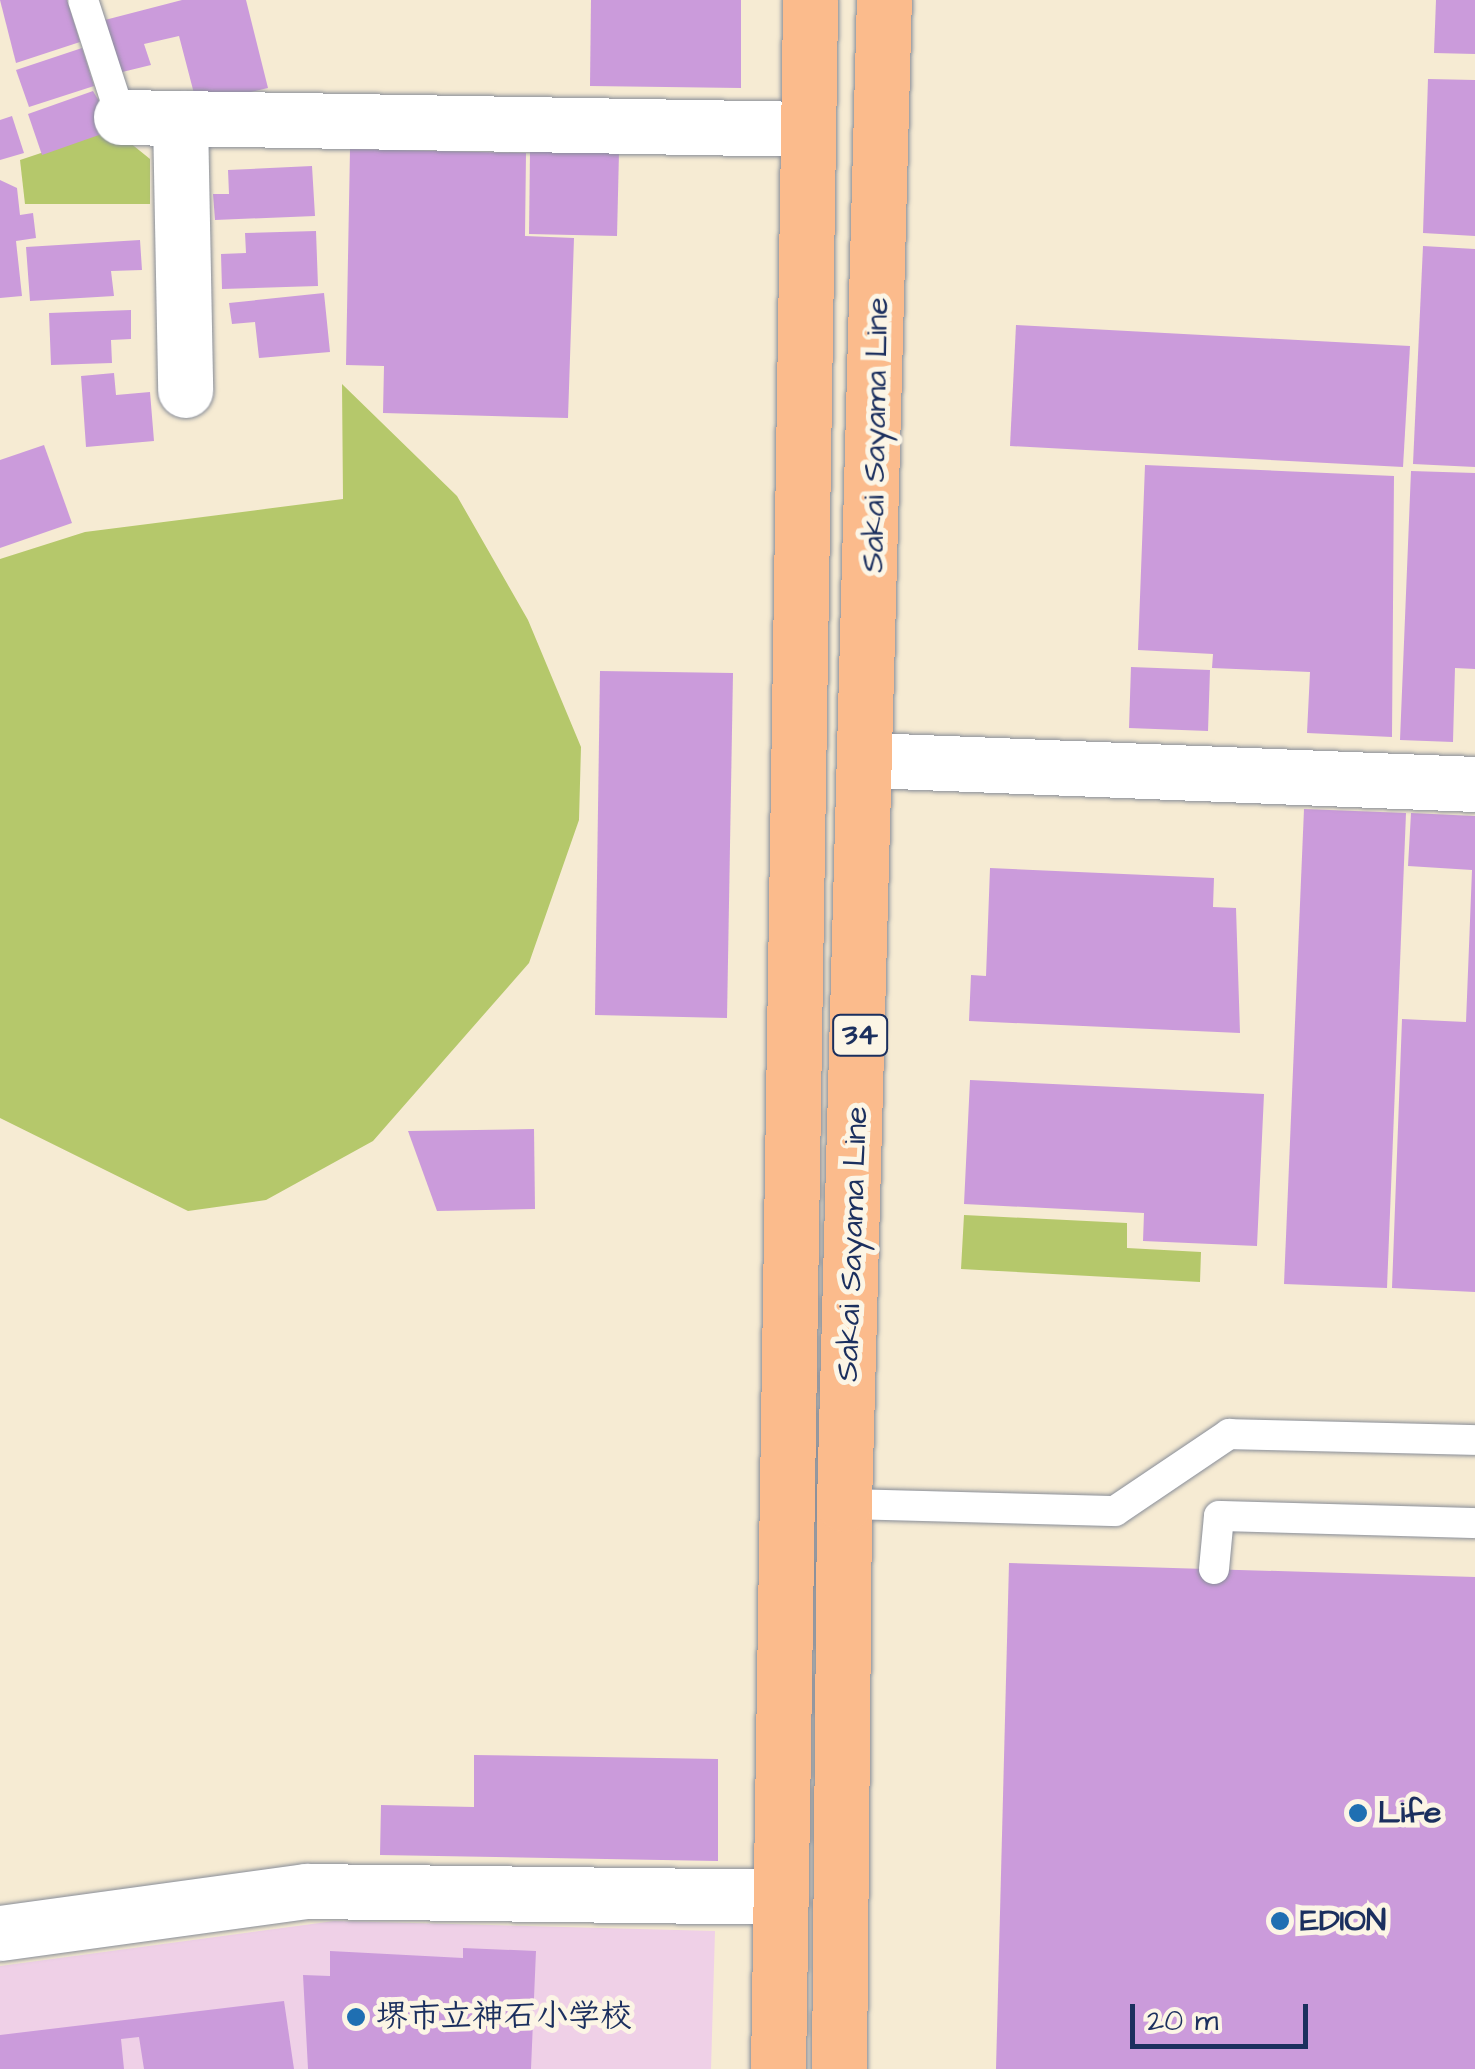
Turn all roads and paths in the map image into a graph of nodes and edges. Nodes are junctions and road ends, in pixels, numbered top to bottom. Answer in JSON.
{"nodes":[{"id":1,"x":83,"y":0,"type":"edge"},
{"id":2,"x":810,"y":0,"type":"edge"},
{"id":3,"x":884,"y":0,"type":"edge"},
{"id":4,"x":121,"y":117,"type":"joint"},
{"id":5,"x":180,"y":118,"type":"junction"},
{"id":6,"x":806,"y":129,"type":"junction"},
{"id":7,"x":185,"y":390,"type":"dead end"},
{"id":8,"x":870,"y":760,"type":"junction"},
{"id":9,"x":1475,"y":784,"type":"edge"},
{"id":10,"x":1475,"y":1440,"type":"edge"},
{"id":11,"x":844,"y":1504,"type":"junction"},
{"id":12,"x":1475,"y":1524,"type":"edge"},
{"id":13,"x":1214,"y":1569,"type":"dead end"},
{"id":14,"x":780,"y":1897,"type":"junction"},
{"id":15,"x":2,"y":1930,"type":"edge"},
{"id":16,"x":778,"y":2069,"type":"edge"},
{"id":17,"x":839,"y":2069,"type":"edge"}],
"edges":[{"from":1,"to":4,"type":"lane"},
{"from":2,"to":6,"type":"main road","name":"Sakai Sayama Line","number":"34"},
{"from":3,"to":8,"type":"main road","name":"Sakai Sayama Line","number":"34"},
{"from":4,"to":5,"type":"street"},
{"from":5,"to":6,"type":"street"},
{"from":5,"to":7,"type":"street"},
{"from":6,"to":14,"type":"main road","name":"Sakai Sayama Line","number":"34"},
{"from":8,"to":9,"type":"street"},
{"from":8,"to":11,"type":"main road","name":"Sakai Sayama Line","number":"34"},
{"from":10,"to":11,"type":"lane"},
{"from":11,"to":17,"type":"main road","name":"Sakai Sayama Line","number":"34"},
{"from":12,"to":13,"type":"lane"},
{"from":14,"to":15,"type":"street"},
{"from":14,"to":16,"type":"main road","name":"Sakai Sayama Line","number":"34"}]}
